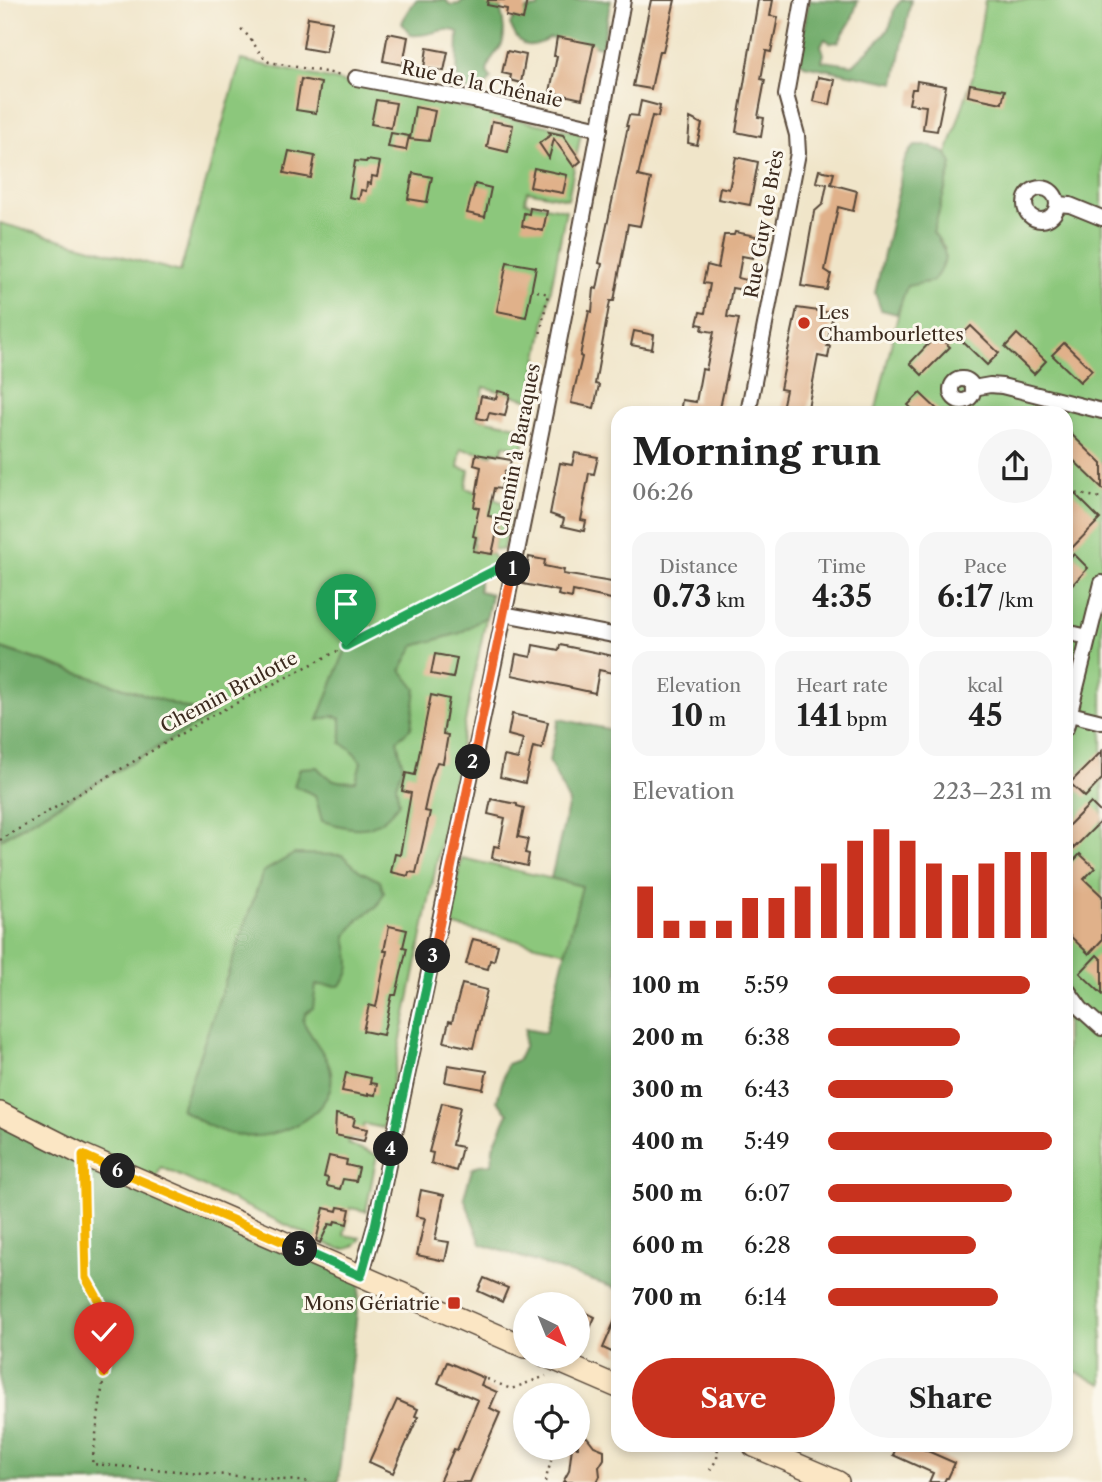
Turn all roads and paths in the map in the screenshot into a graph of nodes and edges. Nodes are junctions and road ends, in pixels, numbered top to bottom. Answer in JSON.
{"nodes":[{"id":1,"x":623,"y":0,"type":"edge"},
{"id":2,"x":803,"y":0,"type":"edge"},
{"id":3,"x":241,"y":29,"type":"dead end"},
{"id":4,"x":356,"y":78,"type":"joint"},
{"id":5,"x":600,"y":129,"type":"junction"},
{"id":6,"x":1057,"y":204,"type":"dead end"},
{"id":7,"x":1102,"y":218,"type":"edge"},
{"id":8,"x":537,"y":292,"type":"dead end"},
{"id":9,"x":540,"y":335,"type":"dead end"},
{"id":10,"x":973,"y":388,"type":"dead end"},
{"id":11,"x":749,"y":406,"type":"edge"},
{"id":12,"x":1102,"y":411,"type":"edge"},
{"id":13,"x":1073,"y":494,"type":"edge"},
{"id":14,"x":1102,"y":499,"type":"edge"},
{"id":15,"x":515,"y":560,"type":"junction"},
{"id":16,"x":1102,"y":583,"type":"edge"},
{"id":17,"x":504,"y":614,"type":"junction"},
{"id":18,"x":1073,"y":634,"type":"edge"},
{"id":19,"x":611,"y":635,"type":"edge"},
{"id":20,"x":1088,"y":638,"type":"junction"},
{"id":21,"x":1073,"y":701,"type":"edge"},
{"id":22,"x":1073,"y":715,"type":"edge"},
{"id":23,"x":1102,"y":722,"type":"edge"},
{"id":24,"x":0,"y":840,"type":"edge"},
{"id":25,"x":1073,"y":998,"type":"edge"},
{"id":26,"x":1102,"y":1028,"type":"edge"},
{"id":27,"x":0,"y":1113,"type":"edge"},
{"id":28,"x":83,"y":1155,"type":"junction"},
{"id":29,"x":361,"y":1276,"type":"junction"},
{"id":30,"x":513,"y":1342,"type":"edge"},
{"id":31,"x":548,"y":1369,"type":"edge"},
{"id":32,"x":577,"y":1369,"type":"edge"},
{"id":33,"x":487,"y":1379,"type":"dead end"},
{"id":34,"x":611,"y":1384,"type":"edge"},
{"id":35,"x":718,"y":1452,"type":"edge"},
{"id":36,"x":768,"y":1452,"type":"edge"},
{"id":37,"x":551,"y":1460,"type":"edge"},
{"id":38,"x":710,"y":1470,"type":"dead end"},
{"id":39,"x":311,"y":1482,"type":"edge"},
{"id":40,"x":545,"y":1482,"type":"edge"},
{"id":41,"x":838,"y":1482,"type":"edge"}],
"edges":[{"from":1,"to":5,"type":"street","name":"Chemin à Baraques"},
{"from":2,"to":11,"type":"street","name":"Rue Guy de Brès"},
{"from":3,"to":4,"type":"path"},
{"from":4,"to":5,"type":"street","name":"Rue de la Chênaie"},
{"from":5,"to":15,"type":"street","name":"Chemin à Baraques"},
{"from":6,"to":7,"type":"street"},
{"from":8,"to":9,"type":"path"},
{"from":10,"to":12,"type":"street"},
{"from":13,"to":14,"type":"path"},
{"from":15,"to":17,"type":"street","name":"Chemin à Baraques"},
{"from":15,"to":24,"type":"path","name":"Chemin Brulotte"},
{"from":16,"to":20,"type":"street"},
{"from":17,"to":19,"type":"street"},
{"from":17,"to":29,"type":"street","name":"Chemin à Baraques"},
{"from":18,"to":20,"type":"street"},
{"from":20,"to":21,"type":"street"},
{"from":22,"to":23,"type":"street"},
{"from":25,"to":26,"type":"street"},
{"from":27,"to":28,"type":"street"},
{"from":28,"to":29,"type":"street"},
{"from":28,"to":39,"type":"path"},
{"from":29,"to":30,"type":"street"},
{"from":31,"to":33,"type":"path"},
{"from":32,"to":34,"type":"street"},
{"from":35,"to":38,"type":"path"},
{"from":36,"to":41,"type":"street"},
{"from":37,"to":40,"type":"path"}]}
